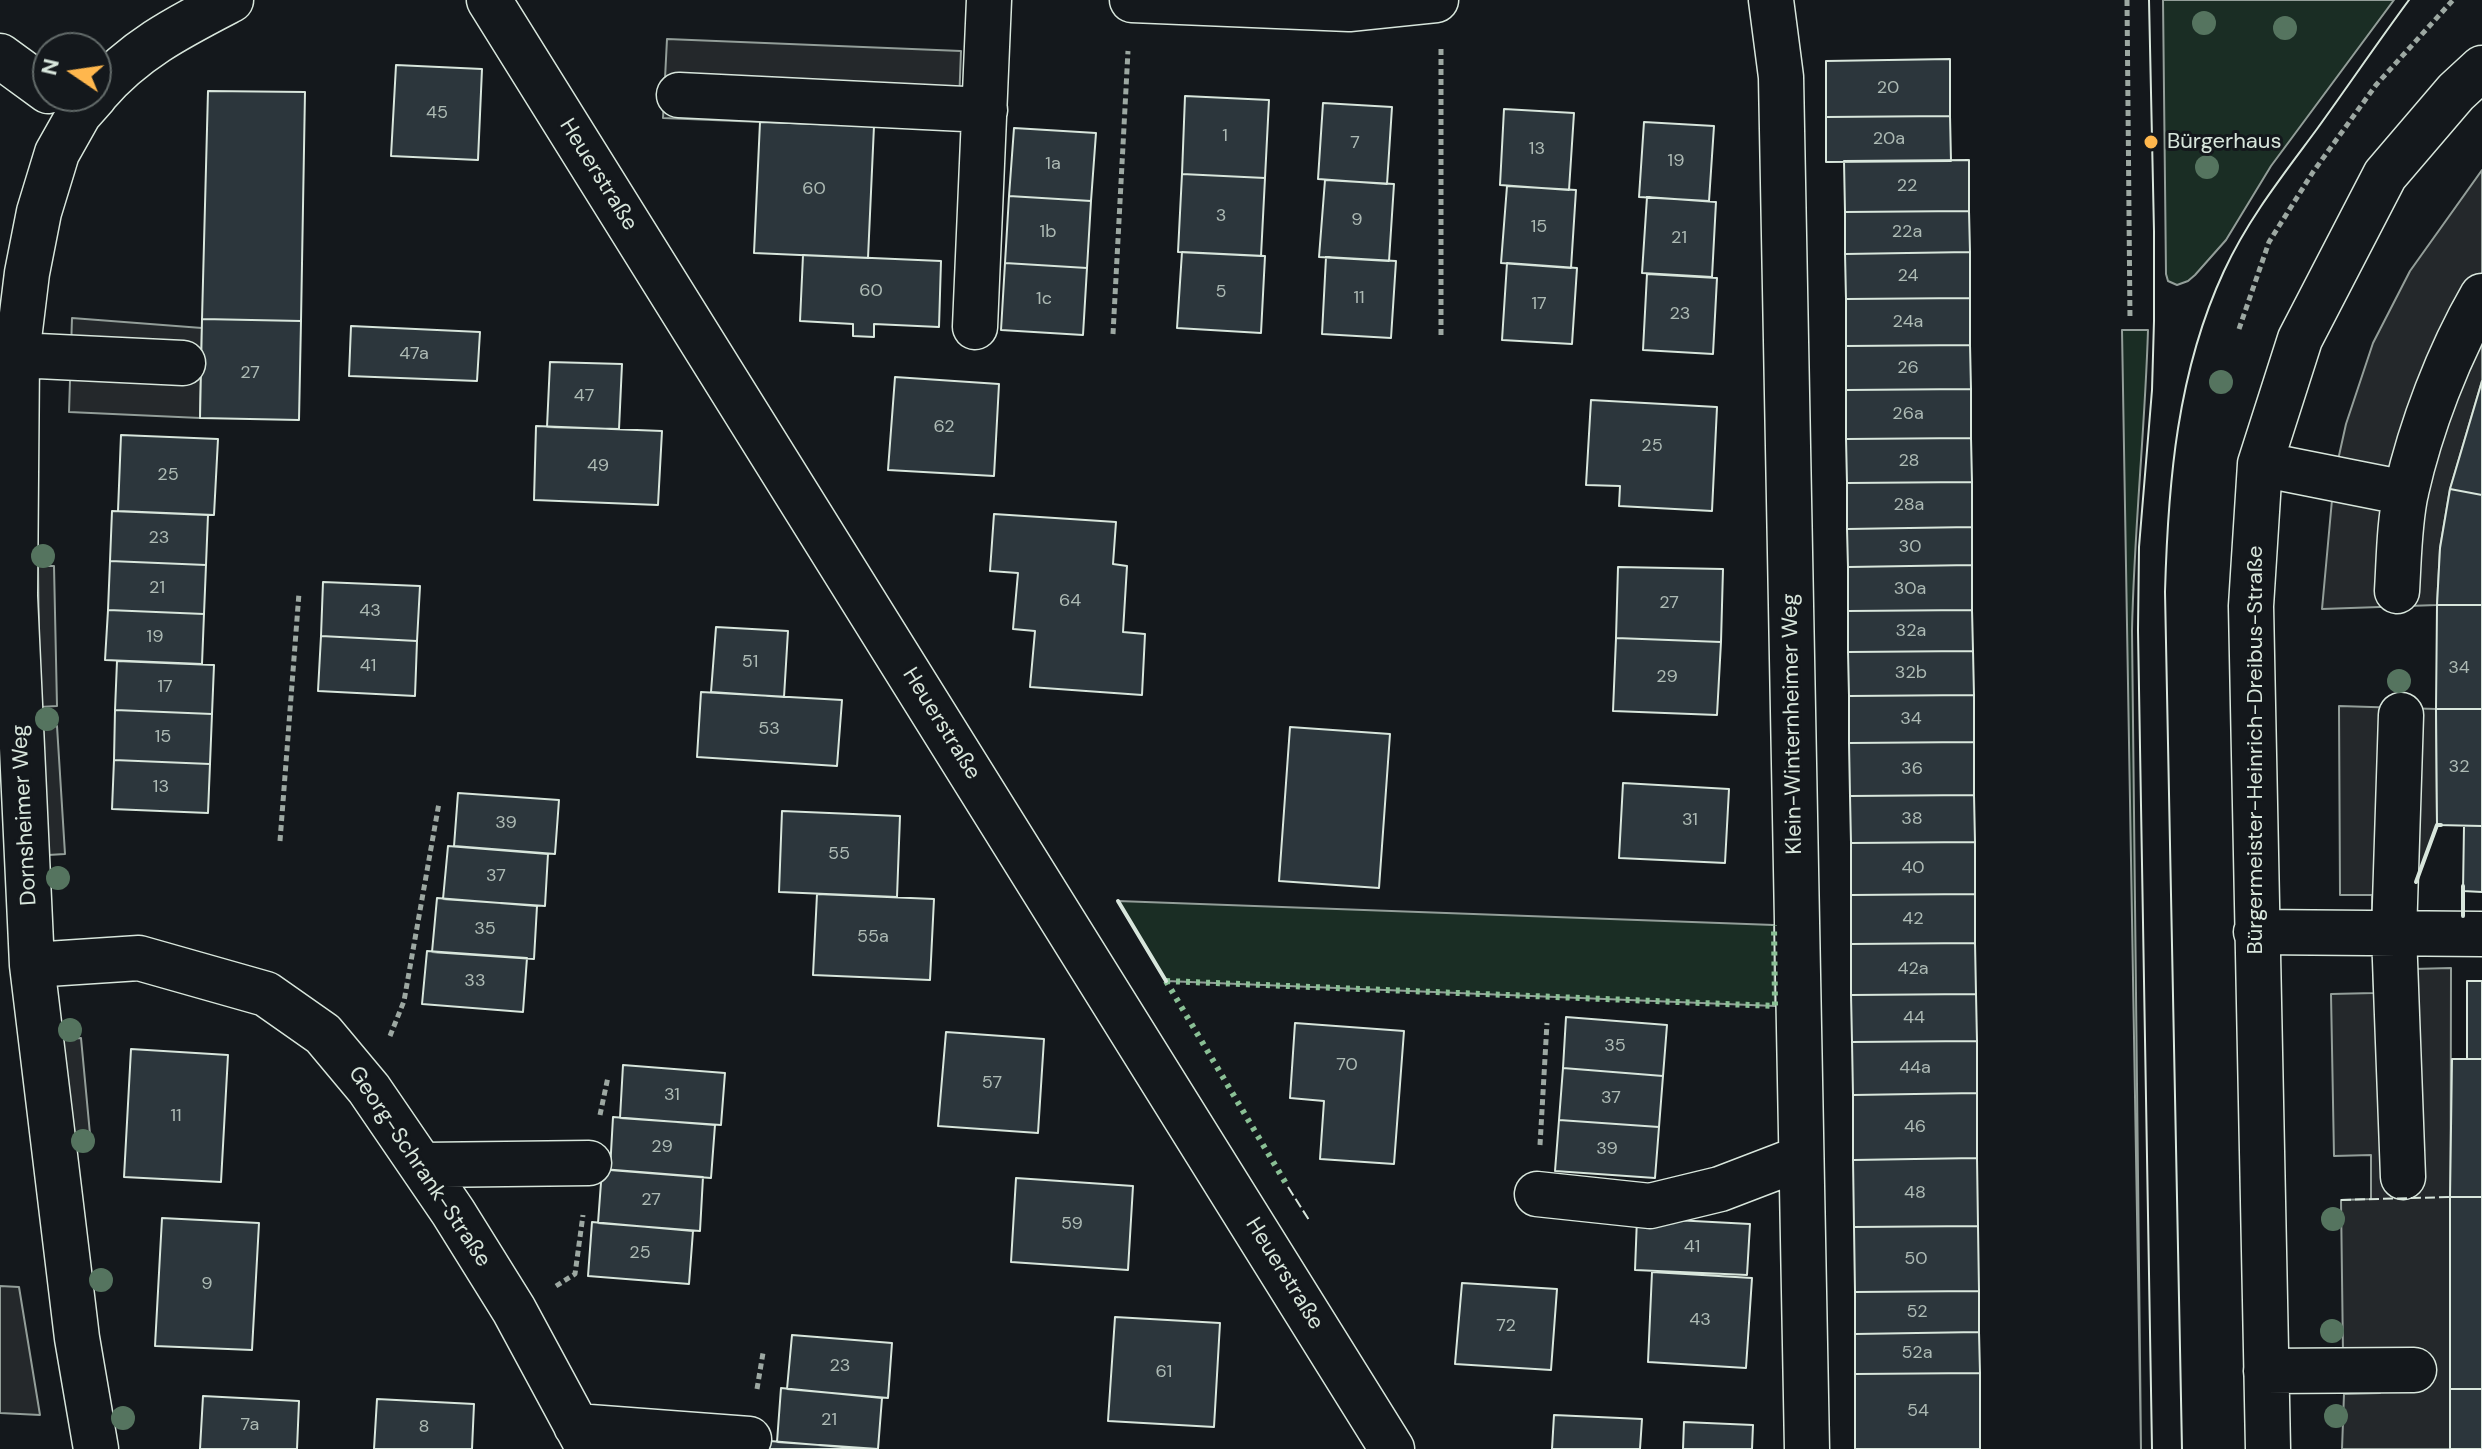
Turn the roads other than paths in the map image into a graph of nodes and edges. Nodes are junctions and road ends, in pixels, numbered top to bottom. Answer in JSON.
{"nodes":[{"id":1,"x":231,"y":0,"type":"edge"},
{"id":2,"x":489,"y":0,"type":"edge"},
{"id":3,"x":989,"y":0,"type":"edge"},
{"id":4,"x":1132,"y":0,"type":"edge"},
{"id":5,"x":1771,"y":0,"type":"edge"},
{"id":6,"x":1284,"y":3,"type":"edge"},
{"id":7,"x":1438,"y":21,"type":"edge"},
{"id":8,"x":0,"y":56,"type":"edge"},
{"id":9,"x":2482,"y":68,"type":"edge"},
{"id":10,"x":32,"y":74,"type":"edge"},
{"id":11,"x":112,"y":74,"type":"edge"},
{"id":12,"x":679,"y":95,"type":"dead end"},
{"id":13,"x":985,"y":110,"type":"junction"},
{"id":14,"x":70,"y":112,"type":"edge"},
{"id":15,"x":2482,"y":296,"type":"edge"},
{"id":16,"x":975,"y":327,"type":"dead end"},
{"id":17,"x":17,"y":355,"type":"junction"},
{"id":18,"x":183,"y":363,"type":"dead end"},
{"id":19,"x":2260,"y":464,"type":"junction"},
{"id":20,"x":2406,"y":493,"type":"junction"},
{"id":21,"x":2397,"y":591,"type":"dead end"},
{"id":22,"x":2401,"y":715,"type":"dead end"},
{"id":23,"x":2256,"y":932,"type":"junction"},
{"id":24,"x":2394,"y":934,"type":"junction"},
{"id":25,"x":2482,"y":934,"type":"edge"},
{"id":26,"x":32,"y":965,"type":"junction"},
{"id":27,"x":1801,"y":1158,"type":"junction"},
{"id":28,"x":589,"y":1163,"type":"dead end"},
{"id":29,"x":423,"y":1165,"type":"junction"},
{"id":30,"x":2403,"y":1177,"type":"dead end"},
{"id":31,"x":1537,"y":1194,"type":"road end"},
{"id":32,"x":2414,"y":1370,"type":"dead end"},
{"id":33,"x":2266,"y":1371,"type":"junction"},
{"id":34,"x":582,"y":1437,"type":"edge"},
{"id":35,"x":749,"y":1439,"type":"dead end"},
{"id":36,"x":96,"y":1449,"type":"edge"},
{"id":37,"x":1392,"y":1449,"type":"edge"},
{"id":38,"x":1807,"y":1449,"type":"edge"},
{"id":39,"x":2268,"y":1449,"type":"edge"}],
"edges":[{"from":1,"to":11,"type":"street","name":"Dornsheimer Weg"},
{"from":2,"to":37,"type":"street","name":"Heuerstraße"},
{"from":3,"to":13,"type":"street"},
{"from":4,"to":6,"type":"street"},
{"from":5,"to":27,"type":"street","name":"Klein-Winternheimer Weg"},
{"from":6,"to":7,"type":"street"},
{"from":8,"to":10,"type":"street"},
{"from":9,"to":19,"type":"street","name":"Bürgermeister-Heinrich-Dreibus-Straße"},
{"from":12,"to":13,"type":"street"},
{"from":13,"to":16,"type":"street"},
{"from":14,"to":17,"type":"street","name":"Dornsheimer Weg"},
{"from":15,"to":20,"type":"street"},
{"from":17,"to":18,"type":"street"},
{"from":17,"to":26,"type":"street","name":"Dornsheimer Weg"},
{"from":19,"to":20,"type":"street"},
{"from":19,"to":23,"type":"street","name":"Bürgermeister-Heinrich-Dreibus-Straße"},
{"from":20,"to":21,"type":"street"},
{"from":22,"to":24,"type":"street"},
{"from":23,"to":24,"type":"street"},
{"from":23,"to":33,"type":"street","name":"Bürgermeister-Heinrich-Dreibus-Straße"},
{"from":24,"to":25,"type":"street"},
{"from":24,"to":30,"type":"street"},
{"from":26,"to":29,"type":"street","name":"Georg-Schrank-Straße"},
{"from":26,"to":36,"type":"street","name":"Dornsheimer Weg"},
{"from":27,"to":31,"type":"street"},
{"from":27,"to":38,"type":"street","name":"Klein-Winternheimer Weg"},
{"from":28,"to":29,"type":"street"},
{"from":29,"to":34,"type":"street","name":"Georg-Schrank-Straße"},
{"from":32,"to":33,"type":"street"},
{"from":33,"to":39,"type":"street","name":"Bürgermeister-Heinrich-Dreibus-Straße"},
{"from":34,"to":35,"type":"street"}]}
